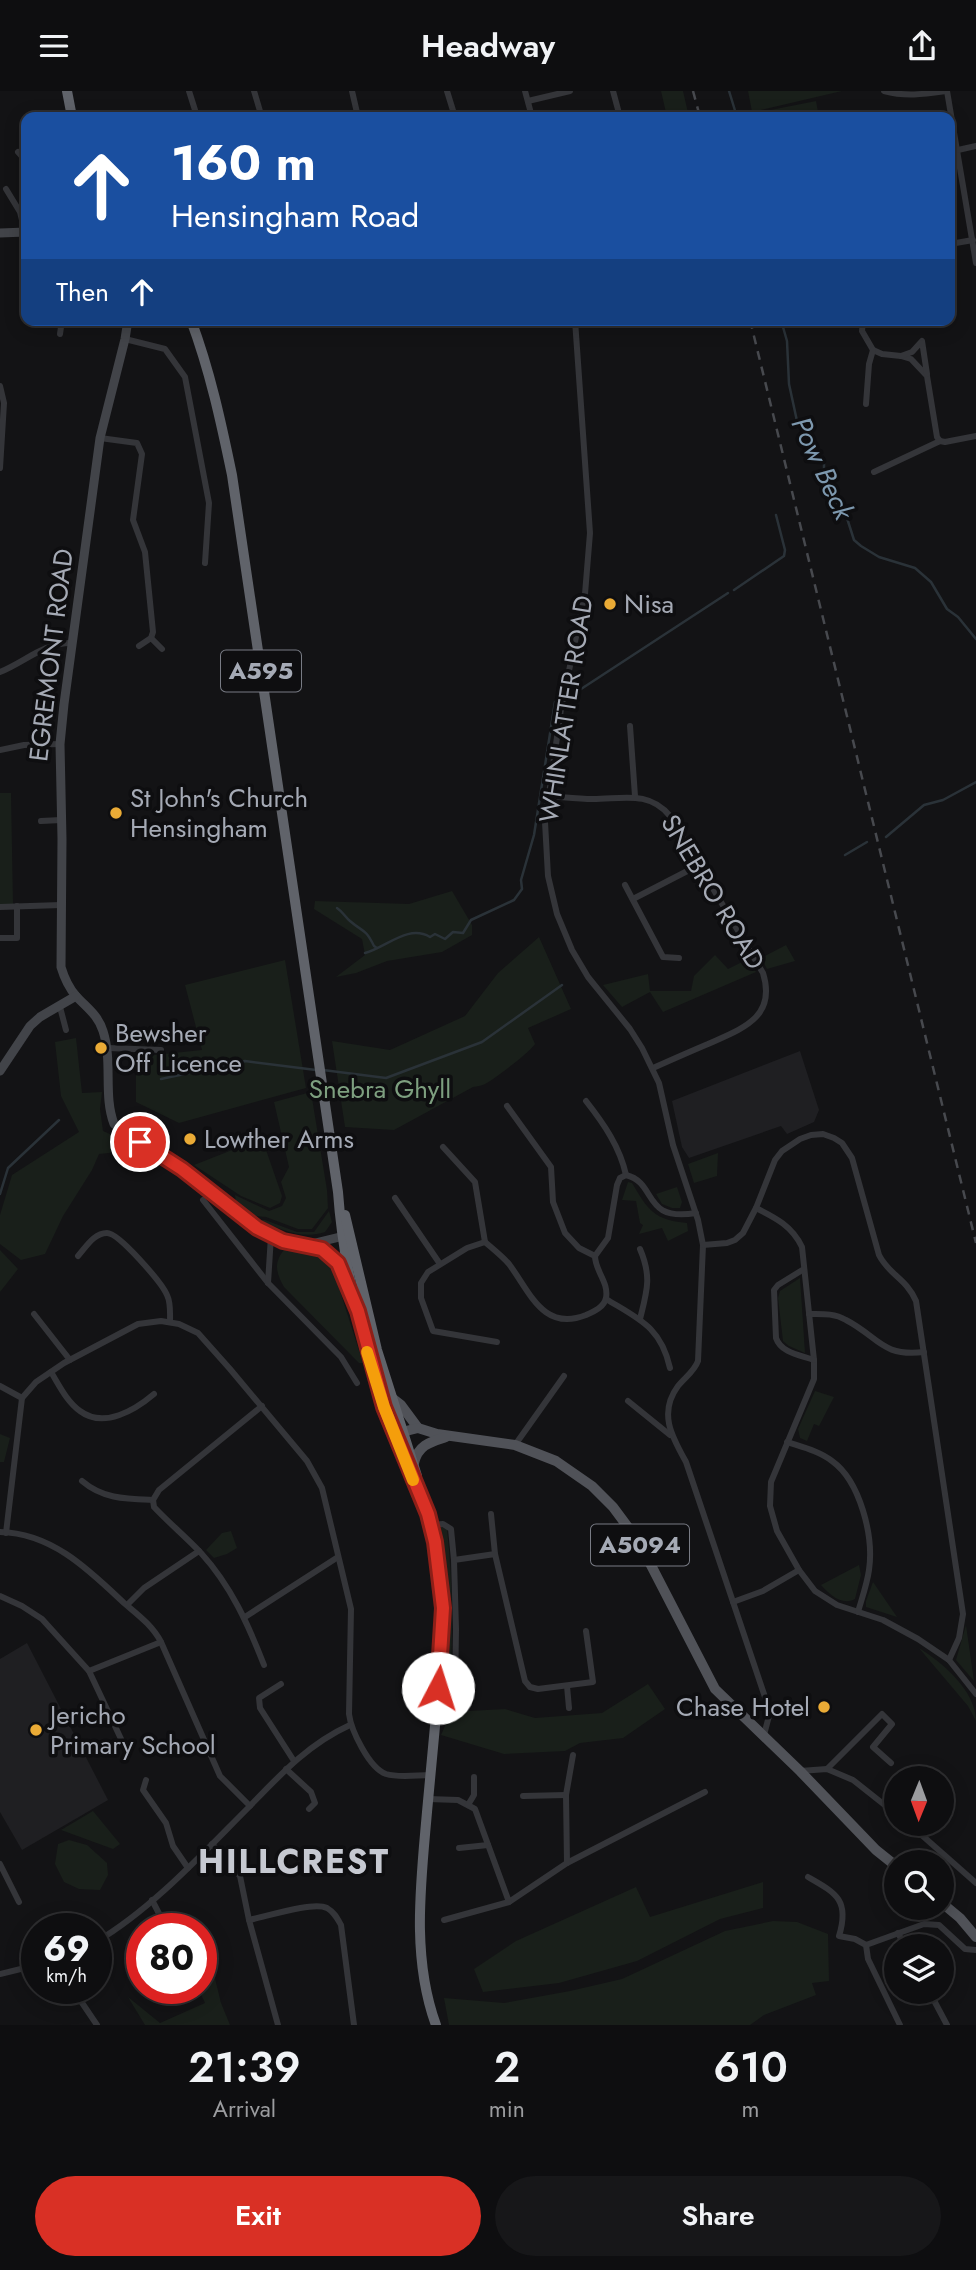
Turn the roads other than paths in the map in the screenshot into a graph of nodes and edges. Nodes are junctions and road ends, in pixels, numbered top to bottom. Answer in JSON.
{"nodes":[{"id":1,"x":67,"y":91,"type":"edge"},
{"id":2,"x":189,"y":91,"type":"edge"},
{"id":3,"x":254,"y":91,"type":"edge"},
{"id":4,"x":352,"y":91,"type":"edge"},
{"id":5,"x":447,"y":91,"type":"edge"},
{"id":6,"x":526,"y":91,"type":"edge"},
{"id":7,"x":570,"y":91,"type":"edge"},
{"id":8,"x":613,"y":91,"type":"edge"},
{"id":9,"x":884,"y":91,"type":"edge"},
{"id":10,"x":947,"y":91,"type":"edge"},
{"id":11,"x":528,"y":101,"type":"junction"},
{"id":12,"x":195,"y":110,"type":"dead end"},
{"id":13,"x":71,"y":112,"type":"edge"},
{"id":14,"x":260,"y":112,"type":"edge"},
{"id":15,"x":357,"y":112,"type":"edge"},
{"id":16,"x":453,"y":112,"type":"edge"},
{"id":17,"x":531,"y":112,"type":"edge"},
{"id":18,"x":619,"y":112,"type":"edge"},
{"id":19,"x":951,"y":112,"type":"edge"},
{"id":20,"x":955,"y":134,"type":"edge"},
{"id":21,"x":976,"y":146,"type":"edge"},
{"id":22,"x":958,"y":150,"type":"junction"},
{"id":23,"x":18,"y":152,"type":"dead end"},
{"id":24,"x":21,"y":155,"type":"edge"},
{"id":25,"x":6,"y":189,"type":"dead end"},
{"id":26,"x":21,"y":215,"type":"edge"},
{"id":27,"x":21,"y":232,"type":"edge"},
{"id":28,"x":0,"y":233,"type":"edge"},
{"id":29,"x":973,"y":240,"type":"junction"},
{"id":30,"x":955,"y":243,"type":"edge"},
{"id":31,"x":976,"y":263,"type":"edge"},
{"id":32,"x":61,"y":326,"type":"edge"},
{"id":33,"x":127,"y":326,"type":"edge"},
{"id":34,"x":193,"y":326,"type":"edge"},
{"id":35,"x":575,"y":326,"type":"edge"},
{"id":36,"x":862,"y":326,"type":"edge"},
{"id":37,"x":60,"y":334,"type":"dead end"},
{"id":38,"x":125,"y":339,"type":"junction"},
{"id":39,"x":873,"y":350,"type":"junction"},
{"id":40,"x":901,"y":356,"type":"junction"},
{"id":41,"x":927,"y":376,"type":"junction"},
{"id":42,"x":0,"y":386,"type":"edge"},
{"id":43,"x":866,"y":404,"type":"dead end"},
{"id":44,"x":976,"y":436,"type":"edge"},
{"id":45,"x":100,"y":438,"type":"junction"},
{"id":46,"x":940,"y":441,"type":"junction"},
{"id":47,"x":0,"y":468,"type":"edge"},
{"id":48,"x":874,"y":472,"type":"dead end"},
{"id":49,"x":205,"y":563,"type":"dead end"},
{"id":50,"x":151,"y":638,"type":"junction"},
{"id":51,"x":71,"y":643,"type":"junction"},
{"id":52,"x":139,"y":646,"type":"dead end"},
{"id":53,"x":162,"y":649,"type":"dead end"},
{"id":54,"x":0,"y":672,"type":"edge"},
{"id":55,"x":630,"y":726,"type":"dead end"},
{"id":56,"x":60,"y":744,"type":"junction"},
{"id":57,"x":0,"y":750,"type":"edge"},
{"id":58,"x":548,"y":796,"type":"junction"},
{"id":59,"x":635,"y":796,"type":"junction"},
{"id":60,"x":61,"y":820,"type":"junction"},
{"id":61,"x":41,"y":821,"type":"dead end"},
{"id":62,"x":699,"y":865,"type":"junction"},
{"id":63,"x":625,"y":885,"type":"dead end"},
{"id":64,"x":634,"y":899,"type":"junction"},
{"id":65,"x":61,"y":905,"type":"junction"},
{"id":66,"x":0,"y":907,"type":"edge"},
{"id":67,"x":17,"y":907,"type":"junction"},
{"id":68,"x":0,"y":938,"type":"edge"},
{"id":69,"x":679,"y":958,"type":"dead end"},
{"id":70,"x":76,"y":996,"type":"junction"},
{"id":71,"x":60,"y":1007,"type":"junction"},
{"id":72,"x":66,"y":1030,"type":"dead end"},
{"id":73,"x":108,"y":1048,"type":"junction"},
{"id":74,"x":161,"y":1050,"type":"dead end"},
{"id":75,"x":653,"y":1068,"type":"junction"},
{"id":76,"x":0,"y":1071,"type":"edge"},
{"id":77,"x":586,"y":1101,"type":"dead end"},
{"id":78,"x":507,"y":1106,"type":"dead end"},
{"id":79,"x":514,"y":1115,"type":"junction"},
{"id":80,"x":507,"y":1121,"type":"dead end"},
{"id":81,"x":443,"y":1147,"type":"dead end"},
{"id":82,"x":626,"y":1175,"type":"junction"},
{"id":83,"x":395,"y":1198,"type":"dead end"},
{"id":84,"x":203,"y":1200,"type":"dead end"},
{"id":85,"x":756,"y":1208,"type":"junction"},
{"id":86,"x":696,"y":1213,"type":"junction"},
{"id":87,"x":271,"y":1236,"type":"junction"},
{"id":88,"x":345,"y":1239,"type":"junction"},
{"id":89,"x":485,"y":1242,"type":"junction"},
{"id":90,"x":306,"y":1245,"type":"junction"},
{"id":91,"x":703,"y":1245,"type":"junction"},
{"id":92,"x":322,"y":1249,"type":"junction"},
{"id":93,"x":640,"y":1249,"type":"dead end"},
{"id":94,"x":78,"y":1256,"type":"dead end"},
{"id":95,"x":595,"y":1256,"type":"junction"},
{"id":96,"x":440,"y":1264,"type":"junction"},
{"id":97,"x":804,"y":1269,"type":"junction"},
{"id":98,"x":268,"y":1283,"type":"junction"},
{"id":99,"x":606,"y":1299,"type":"junction"},
{"id":100,"x":358,"y":1311,"type":"junction"},
{"id":101,"x":34,"y":1314,"type":"dead end"},
{"id":102,"x":809,"y":1314,"type":"junction"},
{"id":103,"x":640,"y":1319,"type":"junction"},
{"id":104,"x":170,"y":1322,"type":"junction"},
{"id":105,"x":497,"y":1342,"type":"dead end"},
{"id":106,"x":924,"y":1352,"type":"junction"},
{"id":107,"x":70,"y":1360,"type":"junction"},
{"id":108,"x":814,"y":1360,"type":"junction"},
{"id":109,"x":670,"y":1367,"type":"dead end"},
{"id":110,"x":51,"y":1372,"type":"junction"},
{"id":111,"x":564,"y":1376,"type":"dead end"},
{"id":112,"x":357,"y":1383,"type":"dead end"},
{"id":113,"x":0,"y":1386,"type":"edge"},
{"id":114,"x":154,"y":1394,"type":"dead end"},
{"id":115,"x":22,"y":1398,"type":"junction"},
{"id":116,"x":392,"y":1398,"type":"junction"},
{"id":117,"x":628,"y":1401,"type":"dead end"},
{"id":118,"x":262,"y":1406,"type":"junction"},
{"id":119,"x":391,"y":1425,"type":"junction"},
{"id":120,"x":418,"y":1428,"type":"junction"},
{"id":121,"x":404,"y":1431,"type":"junction"},
{"id":122,"x":437,"y":1434,"type":"junction"},
{"id":123,"x":450,"y":1436,"type":"junction"},
{"id":124,"x":671,"y":1436,"type":"junction"},
{"id":125,"x":787,"y":1442,"type":"junction"},
{"id":126,"x":515,"y":1445,"type":"junction"},
{"id":127,"x":399,"y":1448,"type":"junction"},
{"id":128,"x":414,"y":1463,"type":"junction"},
{"id":129,"x":82,"y":1481,"type":"dead end"},
{"id":130,"x":153,"y":1500,"type":"junction"},
{"id":131,"x":491,"y":1514,"type":"dead end"},
{"id":132,"x":430,"y":1519,"type":"junction"},
{"id":133,"x":3,"y":1532,"type":"edge"},
{"id":134,"x":199,"y":1551,"type":"junction"},
{"id":135,"x":495,"y":1554,"type":"junction"},
{"id":136,"x":338,"y":1557,"type":"junction"},
{"id":137,"x":454,"y":1560,"type":"junction"},
{"id":138,"x":799,"y":1570,"type":"junction"},
{"id":139,"x":0,"y":1596,"type":"edge"},
{"id":140,"x":733,"y":1602,"type":"junction"},
{"id":141,"x":127,"y":1605,"type":"junction"},
{"id":142,"x":858,"y":1612,"type":"junction"},
{"id":143,"x":245,"y":1617,"type":"junction"},
{"id":144,"x":586,"y":1631,"type":"dead end"},
{"id":145,"x":161,"y":1642,"type":"junction"},
{"id":146,"x":949,"y":1660,"type":"junction"},
{"id":147,"x":264,"y":1665,"type":"dead end"},
{"id":148,"x":89,"y":1671,"type":"junction"},
{"id":149,"x":281,"y":1684,"type":"dead end"},
{"id":150,"x":567,"y":1686,"type":"junction"},
{"id":151,"x":455,"y":1693,"type":"dead end"},
{"id":152,"x":976,"y":1694,"type":"edge"},
{"id":153,"x":569,"y":1708,"type":"dead end"},
{"id":154,"x":350,"y":1725,"type":"junction"},
{"id":155,"x":764,"y":1735,"type":"junction"},
{"id":156,"x":122,"y":1741,"type":"dead end"},
{"id":157,"x":573,"y":1755,"type":"dead end"},
{"id":158,"x":293,"y":1761,"type":"junction"},
{"id":159,"x":891,"y":1763,"type":"dead end"},
{"id":160,"x":286,"y":1769,"type":"junction"},
{"id":161,"x":827,"y":1769,"type":"junction"},
{"id":162,"x":800,"y":1771,"type":"junction"},
{"id":163,"x":430,"y":1775,"type":"junction"},
{"id":164,"x":474,"y":1777,"type":"dead end"},
{"id":165,"x":146,"y":1780,"type":"dead end"},
{"id":166,"x":135,"y":1788,"type":"dead end"},
{"id":167,"x":143,"y":1790,"type":"junction"},
{"id":168,"x":705,"y":1792,"type":"dead end"},
{"id":169,"x":565,"y":1795,"type":"junction"},
{"id":170,"x":523,"y":1796,"type":"dead end"},
{"id":171,"x":428,"y":1799,"type":"junction"},
{"id":172,"x":468,"y":1805,"type":"junction"},
{"id":173,"x":884,"y":1805,"type":"edge"},
{"id":174,"x":250,"y":1806,"type":"junction"},
{"id":175,"x":309,"y":1809,"type":"dead end"},
{"id":176,"x":924,"y":1836,"type":"edge"},
{"id":177,"x":212,"y":1844,"type":"junction"},
{"id":178,"x":488,"y":1845,"type":"junction"},
{"id":179,"x":459,"y":1848,"type":"dead end"},
{"id":180,"x":884,"y":1856,"type":"edge"},
{"id":181,"x":567,"y":1863,"type":"junction"},
{"id":182,"x":0,"y":1864,"type":"edge"},
{"id":183,"x":188,"y":1868,"type":"junction"},
{"id":184,"x":808,"y":1877,"type":"dead end"},
{"id":185,"x":976,"y":1883,"type":"edge"},
{"id":186,"x":152,"y":1901,"type":"junction"},
{"id":187,"x":19,"y":1902,"type":"dead end"},
{"id":188,"x":509,"y":1902,"type":"junction"},
{"id":189,"x":954,"y":1912,"type":"edge"},
{"id":190,"x":158,"y":1913,"type":"edge"},
{"id":191,"x":248,"y":1920,"type":"junction"},
{"id":192,"x":444,"y":1920,"type":"dead end"},
{"id":193,"x":112,"y":1931,"type":"edge"},
{"id":194,"x":898,"y":1933,"type":"joint"},
{"id":195,"x":976,"y":1937,"type":"edge"},
{"id":196,"x":866,"y":1945,"type":"junction"},
{"id":197,"x":976,"y":1950,"type":"edge"},
{"id":198,"x":21,"y":1969,"type":"edge"},
{"id":199,"x":0,"y":1974,"type":"edge"},
{"id":200,"x":83,"y":2004,"type":"edge"},
{"id":201,"x":936,"y":2004,"type":"edge"},
{"id":202,"x":97,"y":2025,"type":"edge"},
{"id":203,"x":278,"y":2025,"type":"edge"},
{"id":204,"x":354,"y":2025,"type":"edge"},
{"id":205,"x":436,"y":2025,"type":"edge"},
{"id":206,"x":900,"y":2025,"type":"edge"},
{"id":207,"x":947,"y":2025,"type":"edge"}],
"edges":[{"from":1,"to":13,"type":"highway"},
{"from":2,"to":12,"type":"street"},
{"from":3,"to":14,"type":"street"},
{"from":4,"to":15,"type":"street"},
{"from":5,"to":16,"type":"street"},
{"from":6,"to":11,"type":"street"},
{"from":7,"to":11,"type":"street"},
{"from":8,"to":18,"type":"street"},
{"from":9,"to":10,"type":"street"},
{"from":10,"to":19,"type":"street"},
{"from":11,"to":17,"type":"street"},
{"from":20,"to":22,"type":"street"},
{"from":21,"to":22,"type":"street"},
{"from":22,"to":29,"type":"street"},
{"from":23,"to":24,"type":"street"},
{"from":25,"to":26,"type":"street"},
{"from":27,"to":28,"type":"main road"},
{"from":29,"to":30,"type":"street"},
{"from":29,"to":31,"type":"street"},
{"from":32,"to":37,"type":"street"},
{"from":33,"to":38,"type":"main road","name":"EGREMONT ROAD"},
{"from":34,"to":88,"type":"highway","number":"A595"},
{"from":35,"to":58,"type":"street","name":"WHINLATTER ROAD"},
{"from":36,"to":39,"type":"street"},
{"from":38,"to":45,"type":"main road","name":"EGREMONT ROAD"},
{"from":38,"to":49,"type":"street"},
{"from":39,"to":40,"type":"street"},
{"from":39,"to":43,"type":"street"},
{"from":40,"to":41,"type":"street"},
{"from":40,"to":41,"type":"street"},
{"from":41,"to":46,"type":"street"},
{"from":42,"to":47,"type":"street"},
{"from":44,"to":46,"type":"street"},
{"from":45,"to":50,"type":"street"},
{"from":45,"to":51,"type":"main road","name":"EGREMONT ROAD"},
{"from":46,"to":48,"type":"street"},
{"from":50,"to":52,"type":"street"},
{"from":50,"to":53,"type":"street"},
{"from":51,"to":54,"type":"street"},
{"from":51,"to":56,"type":"main road","name":"EGREMONT ROAD"},
{"from":55,"to":59,"type":"street"},
{"from":56,"to":57,"type":"street"},
{"from":56,"to":60,"type":"main road","name":"EGREMONT ROAD"},
{"from":58,"to":59,"type":"street","name":"SNEBRO ROAD"},
{"from":58,"to":75,"type":"street","name":"WHINLATTER ROAD"},
{"from":59,"to":62,"type":"street","name":"SNEBRO ROAD"},
{"from":60,"to":61,"type":"street"},
{"from":60,"to":65,"type":"main road","name":"EGREMONT ROAD"},
{"from":62,"to":64,"type":"street"},
{"from":62,"to":75,"type":"street","name":"SNEBRO ROAD"},
{"from":63,"to":64,"type":"street"},
{"from":64,"to":69,"type":"street"},
{"from":65,"to":67,"type":"street"},
{"from":65,"to":70,"type":"main road","name":"EGREMONT ROAD"},
{"from":66,"to":67,"type":"street"},
{"from":67,"to":68,"type":"street"},
{"from":70,"to":71,"type":"main road"},
{"from":70,"to":73,"type":"main road","name":"EGREMONT ROAD"},
{"from":71,"to":72,"type":"street"},
{"from":71,"to":76,"type":"main road"},
{"from":73,"to":74,"type":"street"},
{"from":73,"to":87,"type":"main road","name":"EGREMONT ROAD"},
{"from":75,"to":86,"type":"street","name":"WHINLATTER ROAD"},
{"from":77,"to":82,"type":"street"},
{"from":78,"to":79,"type":"street"},
{"from":79,"to":80,"type":"street"},
{"from":79,"to":95,"type":"street"},
{"from":81,"to":89,"type":"street"},
{"from":82,"to":86,"type":"street"},
{"from":82,"to":95,"type":"street"},
{"from":83,"to":96,"type":"street"},
{"from":84,"to":98,"type":"street"},
{"from":85,"to":91,"type":"street"},
{"from":85,"to":97,"type":"street"},
{"from":85,"to":106,"type":"street"},
{"from":86,"to":91,"type":"street","name":"WHINLATTER ROAD"},
{"from":87,"to":90,"type":"main road","name":"EGREMONT ROAD"},
{"from":87,"to":98,"type":"street"},
{"from":88,"to":90,"type":"main road"},
{"from":88,"to":92,"type":"main road"},
{"from":88,"to":100,"type":"highway","number":"A595"},
{"from":88,"to":116,"type":"highway","number":"A595"},
{"from":89,"to":96,"type":"street"},
{"from":89,"to":99,"type":"street"},
{"from":90,"to":92,"type":"main road","name":"EGREMONT ROAD"},
{"from":91,"to":124,"type":"street","name":"WHINLATTER ROAD"},
{"from":92,"to":100,"type":"main road"},
{"from":93,"to":103,"type":"street"},
{"from":94,"to":104,"type":"street"},
{"from":95,"to":99,"type":"street"},
{"from":96,"to":105,"type":"street"},
{"from":97,"to":102,"type":"street"},
{"from":97,"to":108,"type":"street"},
{"from":98,"to":112,"type":"street"},
{"from":99,"to":103,"type":"street"},
{"from":100,"to":119,"type":"highway","number":"A595"},
{"from":101,"to":107,"type":"street"},
{"from":102,"to":106,"type":"street"},
{"from":102,"to":108,"type":"street"},
{"from":103,"to":109,"type":"street"},
{"from":104,"to":107,"type":"street"},
{"from":104,"to":118,"type":"street"},
{"from":106,"to":146,"type":"street"},
{"from":107,"to":110,"type":"street"},
{"from":108,"to":125,"type":"street"},
{"from":110,"to":114,"type":"street"},
{"from":110,"to":115,"type":"street"},
{"from":111,"to":126,"type":"street"},
{"from":113,"to":115,"type":"street"},
{"from":115,"to":133,"type":"street"},
{"from":116,"to":120,"type":"main road"},
{"from":116,"to":121,"type":"highway","number":"A595"},
{"from":117,"to":124,"type":"street"},
{"from":118,"to":130,"type":"street"},
{"from":118,"to":136,"type":"street"},
{"from":119,"to":121,"type":"main road","number":"A5094"},
{"from":119,"to":127,"type":"highway","number":"A595"},
{"from":120,"to":121,"type":"main road"},
{"from":120,"to":122,"type":"main road","number":"A5094"},
{"from":121,"to":122,"type":"main road","number":"A5094"},
{"from":121,"to":127,"type":"main road"},
{"from":121,"to":128,"type":"highway","number":"A595"},
{"from":122,"to":123,"type":"main road","number":"A5094"},
{"from":123,"to":126,"type":"main road","number":"A5094"},
{"from":123,"to":128,"type":"main road"},
{"from":124,"to":140,"type":"street"},
{"from":125,"to":138,"type":"street"},
{"from":125,"to":142,"type":"street"},
{"from":126,"to":155,"type":"main road","number":"A5094"},
{"from":127,"to":132,"type":"highway","number":"A595"},
{"from":128,"to":132,"type":"highway","number":"A595"},
{"from":129,"to":130,"type":"street"},
{"from":130,"to":134,"type":"street"},
{"from":131,"to":135,"type":"street"},
{"from":132,"to":137,"type":"street"},
{"from":132,"to":163,"type":"highway","number":"A595"},
{"from":133,"to":141,"type":"street"},
{"from":134,"to":141,"type":"street"},
{"from":134,"to":143,"type":"street"},
{"from":135,"to":137,"type":"street"},
{"from":135,"to":150,"type":"street"},
{"from":136,"to":143,"type":"street"},
{"from":136,"to":154,"type":"street"},
{"from":137,"to":151,"type":"street"},
{"from":138,"to":140,"type":"street"},
{"from":138,"to":142,"type":"street"},
{"from":139,"to":148,"type":"street"},
{"from":140,"to":155,"type":"street"},
{"from":141,"to":145,"type":"street"},
{"from":142,"to":146,"type":"street"},
{"from":143,"to":147,"type":"street"},
{"from":144,"to":150,"type":"street"},
{"from":145,"to":148,"type":"street"},
{"from":145,"to":174,"type":"street"},
{"from":146,"to":152,"type":"street"},
{"from":148,"to":156,"type":"street"},
{"from":149,"to":158,"type":"street"},
{"from":150,"to":153,"type":"street"},
{"from":154,"to":158,"type":"street"},
{"from":154,"to":163,"type":"street"},
{"from":155,"to":162,"type":"main road","number":"A5094"},
{"from":157,"to":169,"type":"street"},
{"from":158,"to":160,"type":"street"},
{"from":159,"to":161,"type":"street"},
{"from":160,"to":174,"type":"street"},
{"from":160,"to":175,"type":"street"},
{"from":161,"to":162,"type":"street"},
{"from":161,"to":173,"type":"street"},
{"from":162,"to":180,"type":"main road","number":"A5094"},
{"from":163,"to":171,"type":"highway","number":"A595"},
{"from":164,"to":172,"type":"street"},
{"from":165,"to":167,"type":"street"},
{"from":166,"to":167,"type":"street"},
{"from":167,"to":183,"type":"street"},
{"from":168,"to":181,"type":"street"},
{"from":169,"to":170,"type":"street"},
{"from":169,"to":181,"type":"street"},
{"from":171,"to":172,"type":"street"},
{"from":171,"to":205,"type":"highway","number":"A595"},
{"from":172,"to":178,"type":"street"},
{"from":174,"to":177,"type":"street"},
{"from":176,"to":185,"type":"street"},
{"from":177,"to":183,"type":"street"},
{"from":177,"to":191,"type":"street"},
{"from":178,"to":179,"type":"street"},
{"from":178,"to":188,"type":"street"},
{"from":181,"to":188,"type":"street"},
{"from":182,"to":187,"type":"street"},
{"from":183,"to":186,"type":"street"},
{"from":184,"to":196,"type":"street"},
{"from":186,"to":190,"type":"street"},
{"from":186,"to":193,"type":"street"},
{"from":188,"to":192,"type":"street"},
{"from":189,"to":195,"type":"main road"},
{"from":191,"to":203,"type":"street"},
{"from":191,"to":204,"type":"street"},
{"from":194,"to":196,"type":"street"},
{"from":194,"to":197,"type":"street"},
{"from":196,"to":206,"type":"street"},
{"from":198,"to":199,"type":"street"},
{"from":200,"to":202,"type":"street"},
{"from":201,"to":207,"type":"street"}]}
